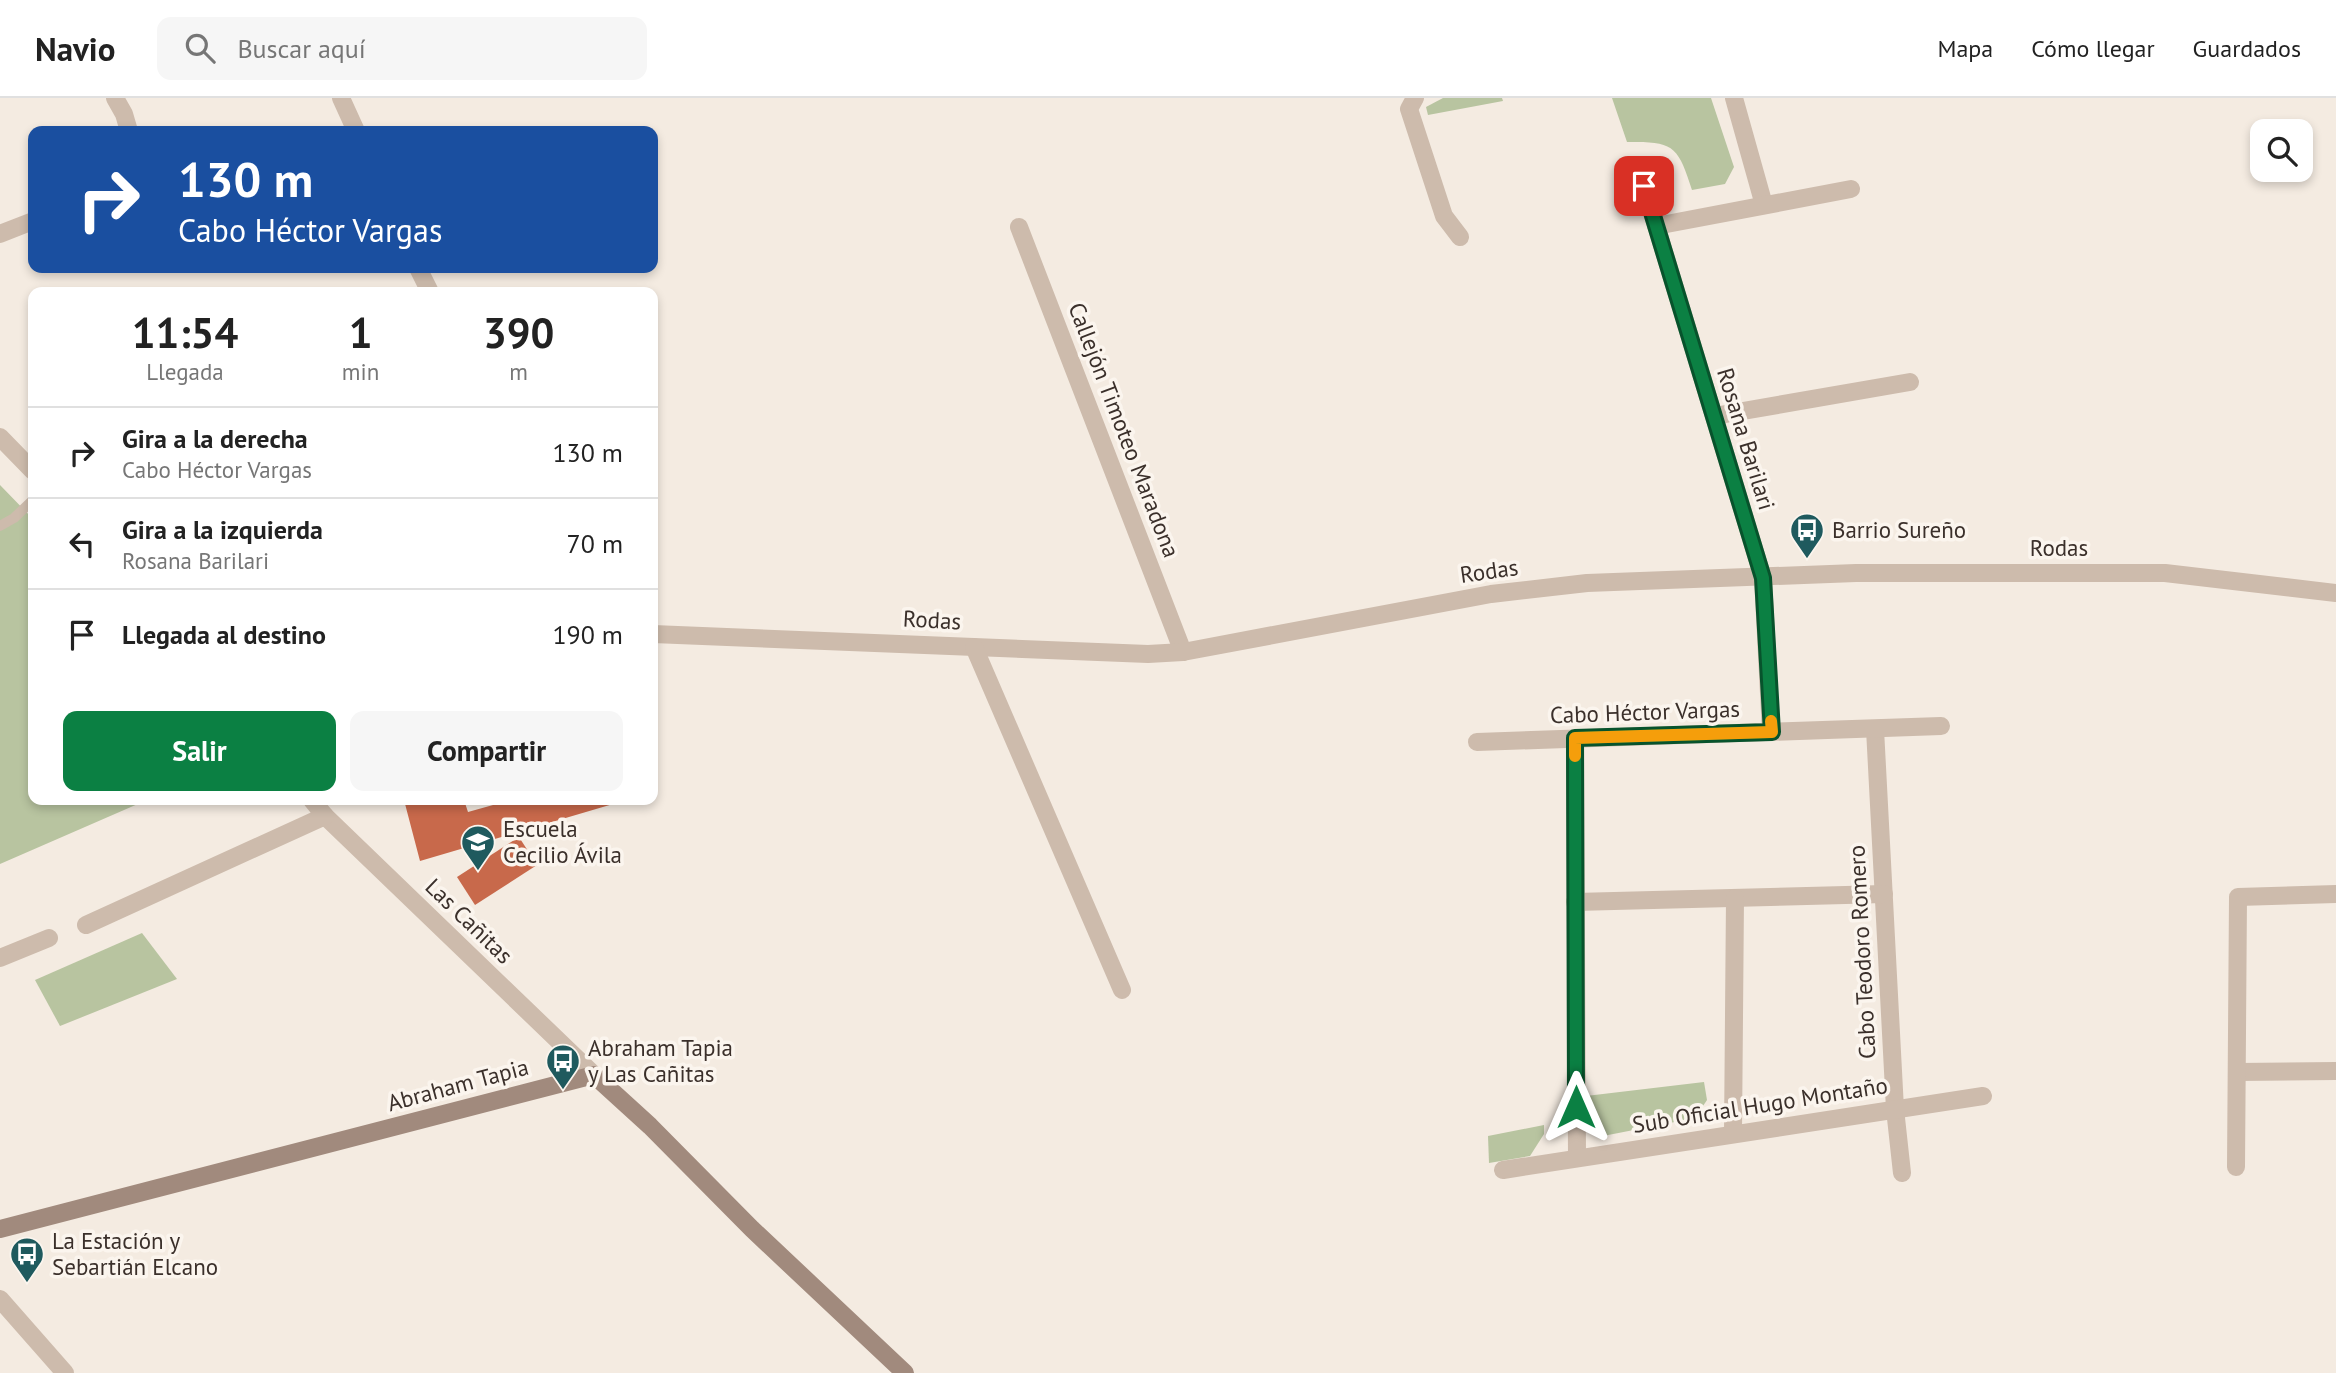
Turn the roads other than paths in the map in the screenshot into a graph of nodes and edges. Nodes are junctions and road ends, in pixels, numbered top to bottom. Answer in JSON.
{"nodes":[{"id":1,"x":115,"y":98,"type":"edge"},
{"id":2,"x":341,"y":98,"type":"edge"},
{"id":3,"x":1415,"y":98,"type":"edge"},
{"id":4,"x":1734,"y":98,"type":"edge"},
{"id":5,"x":128,"y":126,"type":"edge"},
{"id":6,"x":354,"y":126,"type":"edge"},
{"id":7,"x":1638,"y":166,"type":"dead end"},
{"id":8,"x":1852,"y":189,"type":"dead end"},
{"id":9,"x":1764,"y":205,"type":"junction"},
{"id":10,"x":28,"y":223,"type":"edge"},
{"id":11,"x":1656,"y":226,"type":"junction"},
{"id":12,"x":1019,"y":227,"type":"dead end"},
{"id":13,"x":0,"y":234,"type":"edge"},
{"id":14,"x":1460,"y":237,"type":"dead end"},
{"id":15,"x":1910,"y":382,"type":"dead end"},
{"id":16,"x":1714,"y":416,"type":"junction"},
{"id":17,"x":0,"y":437,"type":"edge"},
{"id":18,"x":28,"y":466,"type":"edge"},
{"id":19,"x":28,"y":505,"type":"edge"},
{"id":20,"x":0,"y":526,"type":"edge"},
{"id":21,"x":1763,"y":578,"type":"junction"},
{"id":22,"x":2336,"y":593,"type":"edge"},
{"id":23,"x":658,"y":634,"type":"edge"},
{"id":24,"x":974,"y":647,"type":"junction"},
{"id":25,"x":1183,"y":652,"type":"junction"},
{"id":26,"x":1941,"y":726,"type":"dead end"},
{"id":27,"x":1875,"y":729,"type":"junction"},
{"id":28,"x":1772,"y":732,"type":"junction"},
{"id":29,"x":1575,"y":738,"type":"junction"},
{"id":30,"x":1477,"y":742,"type":"dead end"},
{"id":31,"x":316,"y":805,"type":"edge"},
{"id":32,"x":325,"y":816,"type":"junction"},
{"id":33,"x":1884,"y":894,"type":"junction"},
{"id":34,"x":2336,"y":894,"type":"edge"},
{"id":35,"x":1735,"y":898,"type":"junction"},
{"id":36,"x":1576,"y":902,"type":"junction"},
{"id":37,"x":86,"y":925,"type":"dead end"},
{"id":38,"x":49,"y":938,"type":"dead end"},
{"id":39,"x":0,"y":958,"type":"edge"},
{"id":40,"x":1122,"y":990,"type":"dead end"},
{"id":41,"x":2336,"y":1071,"type":"edge"},
{"id":42,"x":2237,"y":1072,"type":"junction"},
{"id":43,"x":594,"y":1075,"type":"junction"},
{"id":44,"x":1983,"y":1096,"type":"dead end"},
{"id":45,"x":1895,"y":1109,"type":"junction"},
{"id":46,"x":1733,"y":1134,"type":"junction"},
{"id":47,"x":1577,"y":1158,"type":"junction"},
{"id":48,"x":2236,"y":1167,"type":"dead end"},
{"id":49,"x":1503,"y":1170,"type":"dead end"},
{"id":50,"x":1902,"y":1173,"type":"dead end"},
{"id":51,"x":0,"y":1229,"type":"edge"},
{"id":52,"x":0,"y":1299,"type":"edge"},
{"id":53,"x":65,"y":1373,"type":"edge"},
{"id":54,"x":905,"y":1373,"type":"edge"}],
"edges":[{"from":1,"to":5,"type":"street"},
{"from":2,"to":6,"type":"street"},
{"from":3,"to":14,"type":"street"},
{"from":4,"to":9,"type":"street"},
{"from":7,"to":11,"type":"street","name":"Rosana Barilari"},
{"from":8,"to":9,"type":"street"},
{"from":9,"to":11,"type":"street"},
{"from":10,"to":13,"type":"street"},
{"from":11,"to":16,"type":"street","name":"Rosana Barilari"},
{"from":12,"to":25,"type":"street","name":"Callejón Timoteo Maradona"},
{"from":15,"to":16,"type":"street"},
{"from":16,"to":21,"type":"street","name":"Rosana Barilari"},
{"from":17,"to":18,"type":"street"},
{"from":19,"to":20,"type":"lane"},
{"from":21,"to":22,"type":"street","name":"Rodas"},
{"from":21,"to":25,"type":"street","name":"Rodas"},
{"from":21,"to":28,"type":"street","name":"Rosana Barilari"},
{"from":23,"to":24,"type":"street","name":"Rodas"},
{"from":24,"to":25,"type":"street","name":"Rodas"},
{"from":24,"to":40,"type":"street"},
{"from":26,"to":27,"type":"street","name":"Cabo Héctor Vargas"},
{"from":27,"to":28,"type":"street","name":"Cabo Héctor Vargas"},
{"from":27,"to":33,"type":"street","name":"Cabo Teodoro Romero"},
{"from":28,"to":29,"type":"street","name":"Cabo Héctor Vargas"},
{"from":29,"to":30,"type":"street","name":"Cabo Héctor Vargas"},
{"from":29,"to":36,"type":"street"},
{"from":31,"to":32,"type":"street","name":"Las Cañitas"},
{"from":32,"to":37,"type":"street"},
{"from":32,"to":43,"type":"street","name":"Las Cañitas"},
{"from":33,"to":35,"type":"street"},
{"from":33,"to":45,"type":"street","name":"Cabo Teodoro Romero"},
{"from":34,"to":42,"type":"street"},
{"from":35,"to":36,"type":"street"},
{"from":35,"to":46,"type":"street"},
{"from":36,"to":47,"type":"street"},
{"from":38,"to":39,"type":"street"},
{"from":41,"to":42,"type":"street"},
{"from":42,"to":48,"type":"street"},
{"from":43,"to":51,"type":"street","name":"Abraham Tapia"},
{"from":43,"to":54,"type":"street"},
{"from":44,"to":45,"type":"street","name":"Sub Oficial Hugo Montaño"},
{"from":45,"to":46,"type":"street","name":"Sub Oficial Hugo Montaño"},
{"from":45,"to":50,"type":"street","name":"Cabo Teodoro Romero"},
{"from":46,"to":47,"type":"street","name":"Sub Oficial Hugo Montaño"},
{"from":47,"to":49,"type":"street","name":"Sub Oficial Hugo Montaño"},
{"from":52,"to":53,"type":"street"}]}
